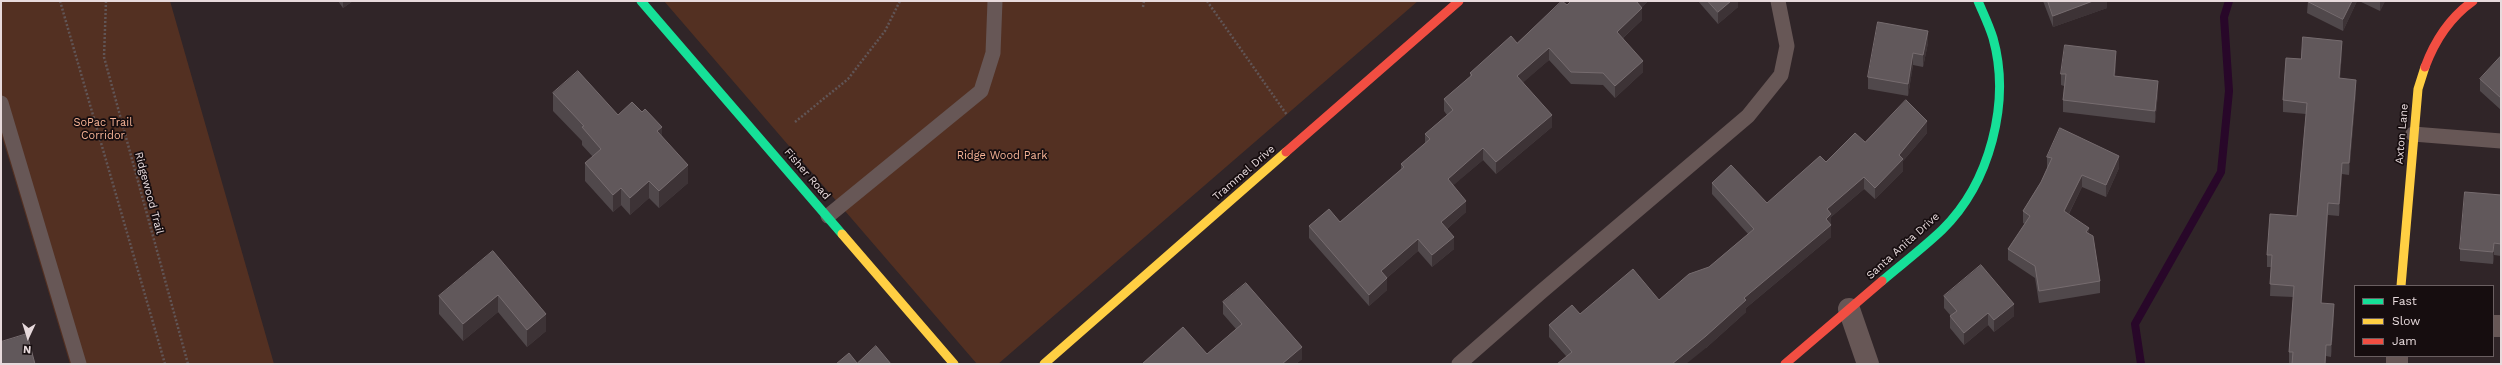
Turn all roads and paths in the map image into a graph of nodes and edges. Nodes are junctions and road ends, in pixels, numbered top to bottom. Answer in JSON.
{"nodes":[{"id":1,"x":60,"y":1,"type":"edge"},
{"id":2,"x":106,"y":1,"type":"edge"},
{"id":3,"x":641,"y":1,"type":"edge"},
{"id":4,"x":900,"y":1,"type":"edge"},
{"id":5,"x":995,"y":1,"type":"edge"},
{"id":6,"x":1144,"y":1,"type":"edge"},
{"id":7,"x":1207,"y":1,"type":"edge"},
{"id":8,"x":1459,"y":1,"type":"edge"},
{"id":9,"x":1778,"y":1,"type":"edge"},
{"id":10,"x":1978,"y":1,"type":"edge"},
{"id":11,"x":2473,"y":1,"type":"edge"},
{"id":12,"x":1143,"y":7,"type":"dead end"},
{"id":13,"x":1,"y":103,"type":"edge"},
{"id":14,"x":1287,"y":115,"type":"dead end"},
{"id":15,"x":795,"y":122,"type":"dead end"},
{"id":16,"x":2413,"y":134,"type":"junction"},
{"id":17,"x":2501,"y":141,"type":"edge"},
{"id":18,"x":828,"y":216,"type":"junction"},
{"id":19,"x":2401,"y":285,"type":"edge"},
{"id":20,"x":1849,"y":309,"type":"junction"},
{"id":21,"x":80,"y":364,"type":"edge"},
{"id":22,"x":166,"y":364,"type":"edge"},
{"id":23,"x":188,"y":364,"type":"edge"},
{"id":24,"x":954,"y":364,"type":"edge"},
{"id":25,"x":1044,"y":364,"type":"edge"},
{"id":26,"x":1460,"y":364,"type":"edge"},
{"id":27,"x":1785,"y":364,"type":"edge"},
{"id":28,"x":1868,"y":364,"type":"edge"}],
"edges":[{"from":1,"to":22,"type":"path"},
{"from":2,"to":23,"type":"path","name":"Ridgewood Trail"},
{"from":3,"to":18,"type":"street","name":"Fisher Road"},
{"from":4,"to":15,"type":"path"},
{"from":5,"to":18,"type":"lane"},
{"from":6,"to":12,"type":"path"},
{"from":7,"to":14,"type":"path"},
{"from":8,"to":25,"type":"street","name":"Trammel Drive"},
{"from":9,"to":26,"type":"lane"},
{"from":10,"to":20,"type":"street","name":"Santa Anita Drive"},
{"from":11,"to":16,"type":"street","name":"Axton Lane"},
{"from":13,"to":21,"type":"lane"},
{"from":16,"to":17,"type":"lane"},
{"from":16,"to":19,"type":"street","name":"Axton Lane"},
{"from":18,"to":24,"type":"street","name":"Fisher Road"},
{"from":20,"to":27,"type":"street","name":"Santa Anita Drive"},
{"from":20,"to":28,"type":"street"}]}
